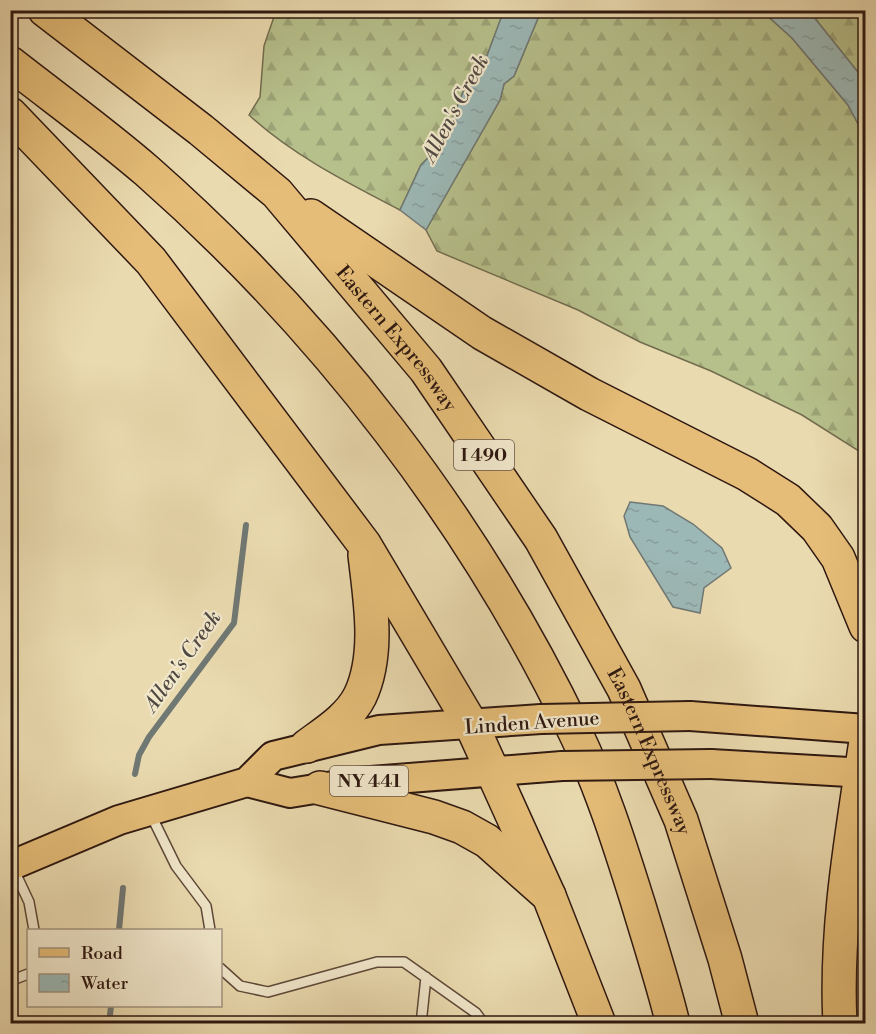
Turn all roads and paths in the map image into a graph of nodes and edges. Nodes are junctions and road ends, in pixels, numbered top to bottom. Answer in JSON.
{"nodes":[{"id":1,"x":45,"y":10,"type":"edge"},
{"id":2,"x":10,"y":63,"type":"edge"},
{"id":3,"x":10,"y":114,"type":"edge"},
{"id":4,"x":277,"y":193,"type":"junction"},
{"id":5,"x":363,"y":544,"type":"junction"},
{"id":6,"x":838,"y":558,"type":"junction"},
{"id":7,"x":866,"y":584,"type":"edge"},
{"id":8,"x":866,"y":626,"type":"edge"},
{"id":9,"x":472,"y":726,"type":"junction"},
{"id":10,"x":866,"y":729,"type":"edge"},
{"id":11,"x":307,"y":746,"type":"junction"},
{"id":12,"x":864,"y":762,"type":"edge"},
{"id":13,"x":492,"y":770,"type":"junction"},
{"id":14,"x":247,"y":782,"type":"junction"},
{"id":15,"x":320,"y":788,"type":"junction"},
{"id":16,"x":149,"y":811,"type":"junction"},
{"id":17,"x":11,"y":866,"type":"edge"},
{"id":18,"x":549,"y":896,"type":"junction"},
{"id":19,"x":34,"y":929,"type":"edge"},
{"id":20,"x":210,"y":929,"type":"edge"},
{"id":21,"x":222,"y":970,"type":"edge"},
{"id":22,"x":27,"y":974,"type":"edge"},
{"id":23,"x":426,"y":977,"type":"junction"},
{"id":24,"x":10,"y":981,"type":"edge"},
{"id":25,"x":421,"y":1023,"type":"edge"},
{"id":26,"x":484,"y":1023,"type":"edge"},
{"id":27,"x":599,"y":1023,"type":"edge"},
{"id":28,"x":673,"y":1023,"type":"edge"},
{"id":29,"x":741,"y":1023,"type":"edge"},
{"id":30,"x":840,"y":1023,"type":"edge"}],
"edges":[{"from":1,"to":4,"type":"highway","name":"Eastern Expressway","number":"I 490"},
{"from":2,"to":28,"type":"highway","number":"I 490"},
{"from":3,"to":5,"type":"highway"},
{"from":4,"to":6,"type":"highway"},
{"from":4,"to":29,"type":"highway","name":"Eastern Expressway","number":"I 490"},
{"from":5,"to":9,"type":"highway"},
{"from":5,"to":11,"type":"highway"},
{"from":6,"to":7,"type":"highway"},
{"from":6,"to":8,"type":"highway"},
{"from":9,"to":10,"type":"main road","name":"Linden Avenue","number":"NY 441","bridge":true},
{"from":9,"to":11,"type":"main road","name":"Linden Avenue","number":"NY 441"},
{"from":9,"to":13,"type":"highway"},
{"from":11,"to":14,"type":"main road","name":"Linden Avenue","number":"NY 441"},
{"from":12,"to":13,"type":"main road","number":"NY 441","bridge":true},
{"from":12,"to":30,"type":"highway"},
{"from":13,"to":15,"type":"main road","number":"NY 441"},
{"from":13,"to":18,"type":"highway"},
{"from":14,"to":15,"type":"main road","number":"NY 441"},
{"from":14,"to":16,"type":"main road","name":"Linden Avenue","number":"NY 441"},
{"from":15,"to":18,"type":"highway"},
{"from":16,"to":17,"type":"main road","name":"Linden Avenue","number":"NY 441"},
{"from":16,"to":20,"type":"lane"},
{"from":17,"to":19,"type":"lane"},
{"from":18,"to":27,"type":"highway"},
{"from":21,"to":23,"type":"lane"},
{"from":22,"to":24,"type":"lane"},
{"from":23,"to":25,"type":"lane"},
{"from":23,"to":26,"type":"lane"}]}
